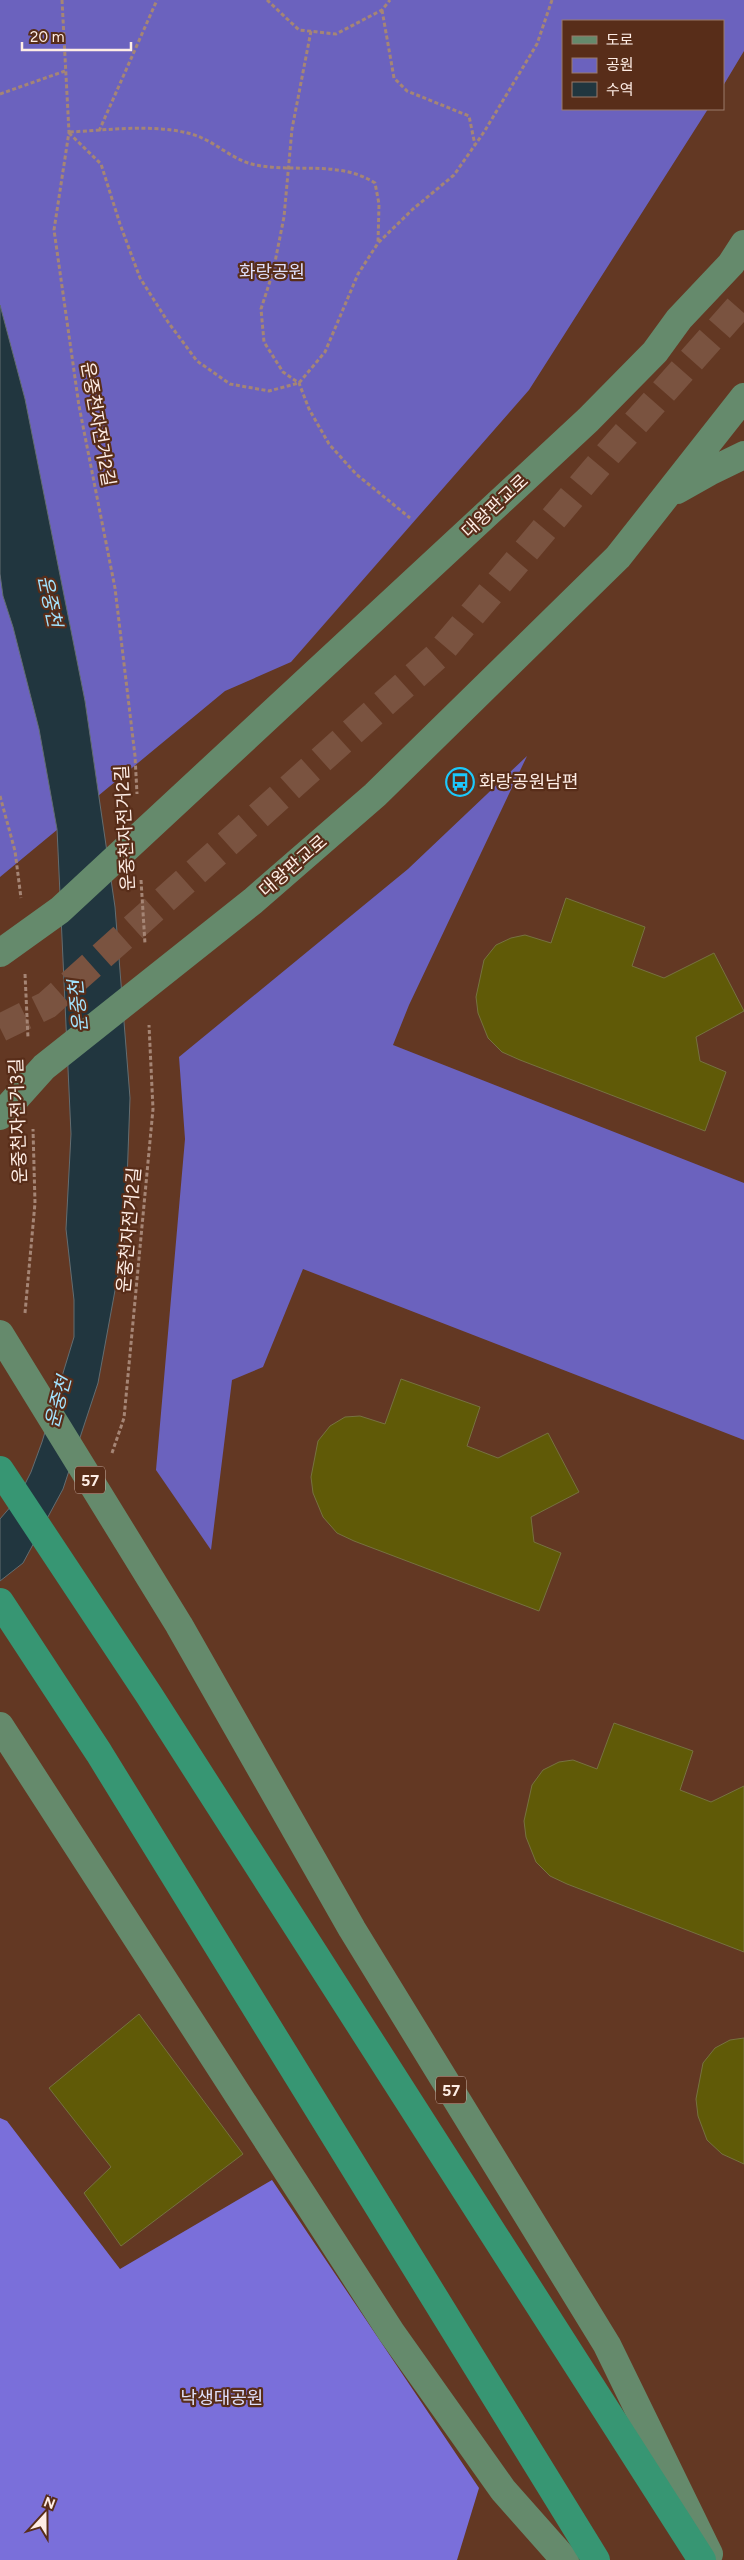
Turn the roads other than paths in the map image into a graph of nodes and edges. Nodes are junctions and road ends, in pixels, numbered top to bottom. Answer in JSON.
{"nodes":[{"id":1,"x":744,"y":244,"type":"edge"},
{"id":2,"x":744,"y":396,"type":"edge"},
{"id":3,"x":744,"y":456,"type":"edge"},
{"id":4,"x":665,"y":497,"type":"junction"},
{"id":5,"x":0,"y":953,"type":"edge"},
{"id":6,"x":44,"y":1067,"type":"junction"},
{"id":7,"x":0,"y":1092,"type":"edge"},
{"id":8,"x":0,"y":1116,"type":"edge"},
{"id":9,"x":0,"y":1334,"type":"edge"},
{"id":10,"x":0,"y":1470,"type":"edge"},
{"id":11,"x":0,"y":1602,"type":"edge"},
{"id":12,"x":7,"y":1736,"type":"edge"},
{"id":13,"x":565,"y":2560,"type":"edge"},
{"id":14,"x":596,"y":2560,"type":"edge"},
{"id":15,"x":702,"y":2560,"type":"edge"},
{"id":16,"x":712,"y":2560,"type":"edge"}],
"edges":[{"from":1,"to":5,"type":"main road","name":"대왕판교로"},
{"from":2,"to":4,"type":"main road","name":"대왕판교로"},
{"from":3,"to":4,"type":"main road"},
{"from":4,"to":6,"type":"main road","name":"대왕판교로"},
{"from":6,"to":7,"type":"main road"},
{"from":6,"to":8,"type":"main road"},
{"from":9,"to":16,"type":"main road","number":"57"},
{"from":10,"to":15,"type":"highway"},
{"from":11,"to":14,"type":"highway"},
{"from":12,"to":13,"type":"main road"}]}
